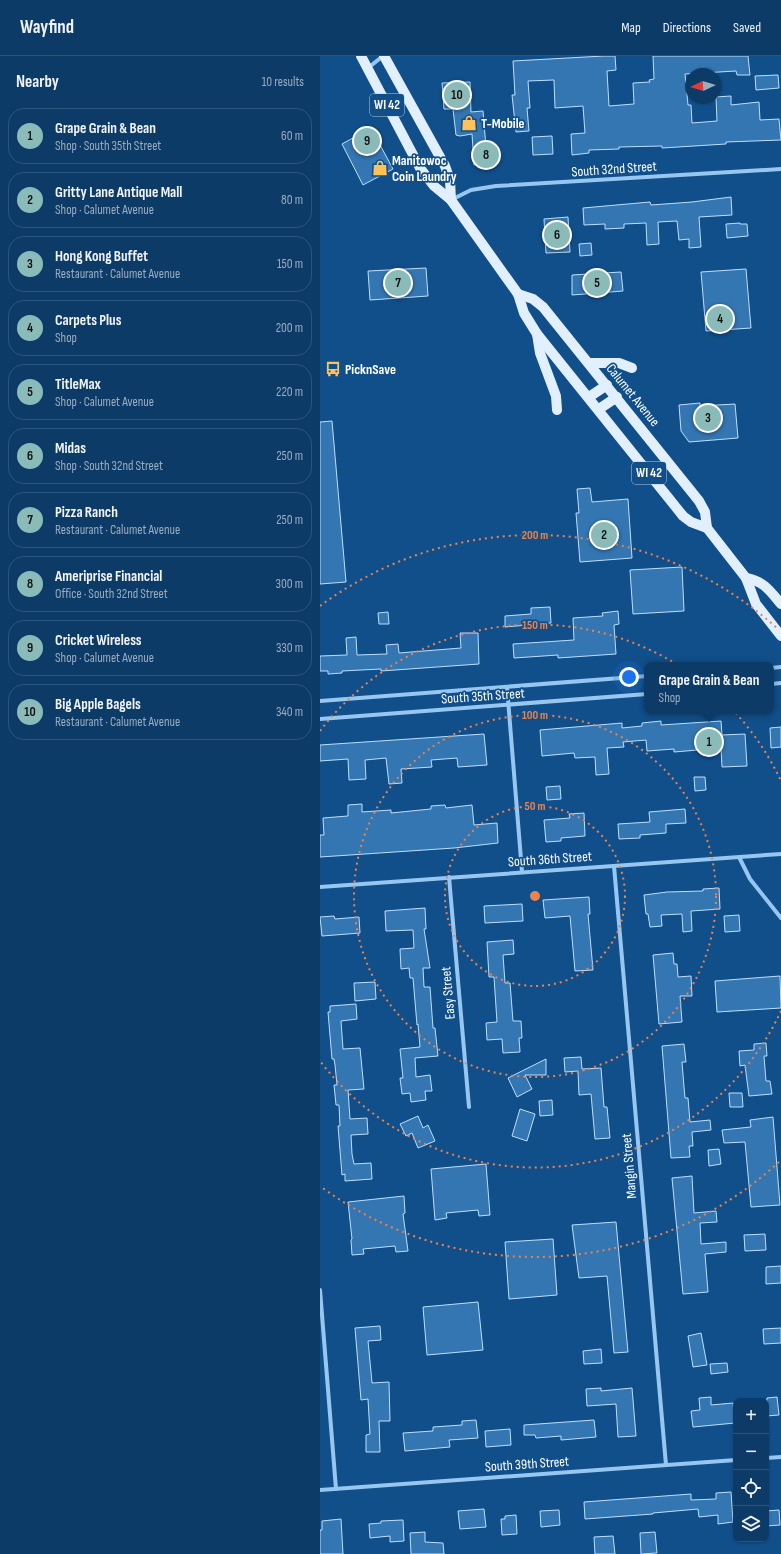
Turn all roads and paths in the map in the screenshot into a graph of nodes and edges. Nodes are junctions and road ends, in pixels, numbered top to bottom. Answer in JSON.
{"nodes":[{"id":1,"x":361,"y":56,"type":"edge"},
{"id":2,"x":384,"y":56,"type":"edge"},
{"id":3,"x":368,"y":68,"type":"junction"},
{"id":4,"x":781,"y":169,"type":"edge"},
{"id":5,"x":451,"y":200,"type":"junction"},
{"id":6,"x":518,"y":294,"type":"junction"},
{"id":7,"x":537,"y":334,"type":"junction"},
{"id":8,"x":589,"y":362,"type":"junction"},
{"id":9,"x":632,"y":368,"type":"dead end"},
{"id":10,"x":607,"y":384,"type":"junction"},
{"id":11,"x":589,"y":397,"type":"junction"},
{"id":12,"x":617,"y":397,"type":"junction"},
{"id":13,"x":598,"y":409,"type":"junction"},
{"id":14,"x":557,"y":410,"type":"dead end"},
{"id":15,"x":707,"y":528,"type":"junction"},
{"id":16,"x":746,"y":578,"type":"junction"},
{"id":17,"x":781,"y":604,"type":"edge"},
{"id":18,"x":781,"y":636,"type":"edge"},
{"id":19,"x":644,"y":676,"type":"edge"},
{"id":20,"x":507,"y":687,"type":"junction"},
{"id":21,"x":644,"y":694,"type":"edge"},
{"id":22,"x":320,"y":701,"type":"edge"},
{"id":23,"x":508,"y":705,"type":"junction"},
{"id":24,"x":320,"y":719,"type":"edge"},
{"id":25,"x":781,"y":854,"type":"edge"},
{"id":26,"x":739,"y":857,"type":"junction"},
{"id":27,"x":614,"y":866,"type":"junction"},
{"id":28,"x":522,"y":872,"type":"junction"},
{"id":29,"x":449,"y":877,"type":"junction"},
{"id":30,"x":320,"y":887,"type":"edge"},
{"id":31,"x":781,"y":918,"type":"edge"},
{"id":32,"x":469,"y":1107,"type":"dead end"},
{"id":33,"x":320,"y":1290,"type":"edge"},
{"id":34,"x":781,"y":1457,"type":"edge"},
{"id":35,"x":769,"y":1458,"type":"edge"},
{"id":36,"x":733,"y":1460,"type":"edge"},
{"id":37,"x":666,"y":1465,"type":"junction"},
{"id":38,"x":336,"y":1489,"type":"junction"},
{"id":39,"x":320,"y":1490,"type":"edge"}],
"edges":[{"from":1,"to":3,"type":"main road","name":"Calumet Avenue","number":"WI 42"},
{"from":2,"to":3,"type":"street"},
{"from":2,"to":5,"type":"main road","number":"WI 42"},
{"from":3,"to":5,"type":"main road","name":"Calumet Avenue","number":"WI 42"},
{"from":4,"to":5,"type":"street","name":"South 32nd Street"},
{"from":5,"to":6,"type":"main road","name":"Calumet Avenue","number":"WI 42"},
{"from":6,"to":7,"type":"main road","name":"Calumet Avenue","number":"WI 42"},
{"from":6,"to":8,"type":"main road","name":"Calumet Avenue","number":"WI 42"},
{"from":7,"to":11,"type":"main road","name":"Calumet Avenue","number":"WI 42"},
{"from":7,"to":14,"type":"main road"},
{"from":8,"to":9,"type":"main road"},
{"from":8,"to":10,"type":"main road","name":"Calumet Avenue","number":"WI 42"},
{"from":10,"to":11,"type":"main road"},
{"from":10,"to":12,"type":"main road","name":"Calumet Avenue","number":"WI 42"},
{"from":11,"to":13,"type":"main road","name":"Calumet Avenue","number":"WI 42"},
{"from":12,"to":13,"type":"main road"},
{"from":12,"to":15,"type":"main road","name":"Calumet Avenue","number":"WI 42"},
{"from":13,"to":15,"type":"main road","name":"Calumet Avenue","number":"WI 42"},
{"from":15,"to":16,"type":"main road","name":"Calumet Avenue","number":"WI 42"},
{"from":16,"to":17,"type":"main road"},
{"from":16,"to":18,"type":"main road","name":"Calumet Avenue","number":"WI 42"},
{"from":19,"to":20,"type":"street","name":"South 35th Street"},
{"from":20,"to":22,"type":"street","name":"South 35th Street"},
{"from":20,"to":23,"type":"street"},
{"from":21,"to":23,"type":"street","name":"South 35th Street"},
{"from":23,"to":24,"type":"street","name":"South 35th Street"},
{"from":23,"to":28,"type":"street"},
{"from":25,"to":26,"type":"street","name":"South 36th Street"},
{"from":26,"to":27,"type":"street","name":"South 36th Street"},
{"from":26,"to":31,"type":"street"},
{"from":27,"to":28,"type":"street","name":"South 36th Street"},
{"from":27,"to":37,"type":"street","name":"Mangin Street"},
{"from":28,"to":29,"type":"street","name":"South 36th Street"},
{"from":29,"to":30,"type":"street","name":"South 36th Street"},
{"from":29,"to":32,"type":"street","name":"Easy Street"},
{"from":33,"to":38,"type":"street"},
{"from":34,"to":35,"type":"street"},
{"from":36,"to":37,"type":"street","name":"South 39th Street"},
{"from":37,"to":38,"type":"street","name":"South 39th Street"},
{"from":38,"to":39,"type":"street","name":"South 39th Street"}]}
